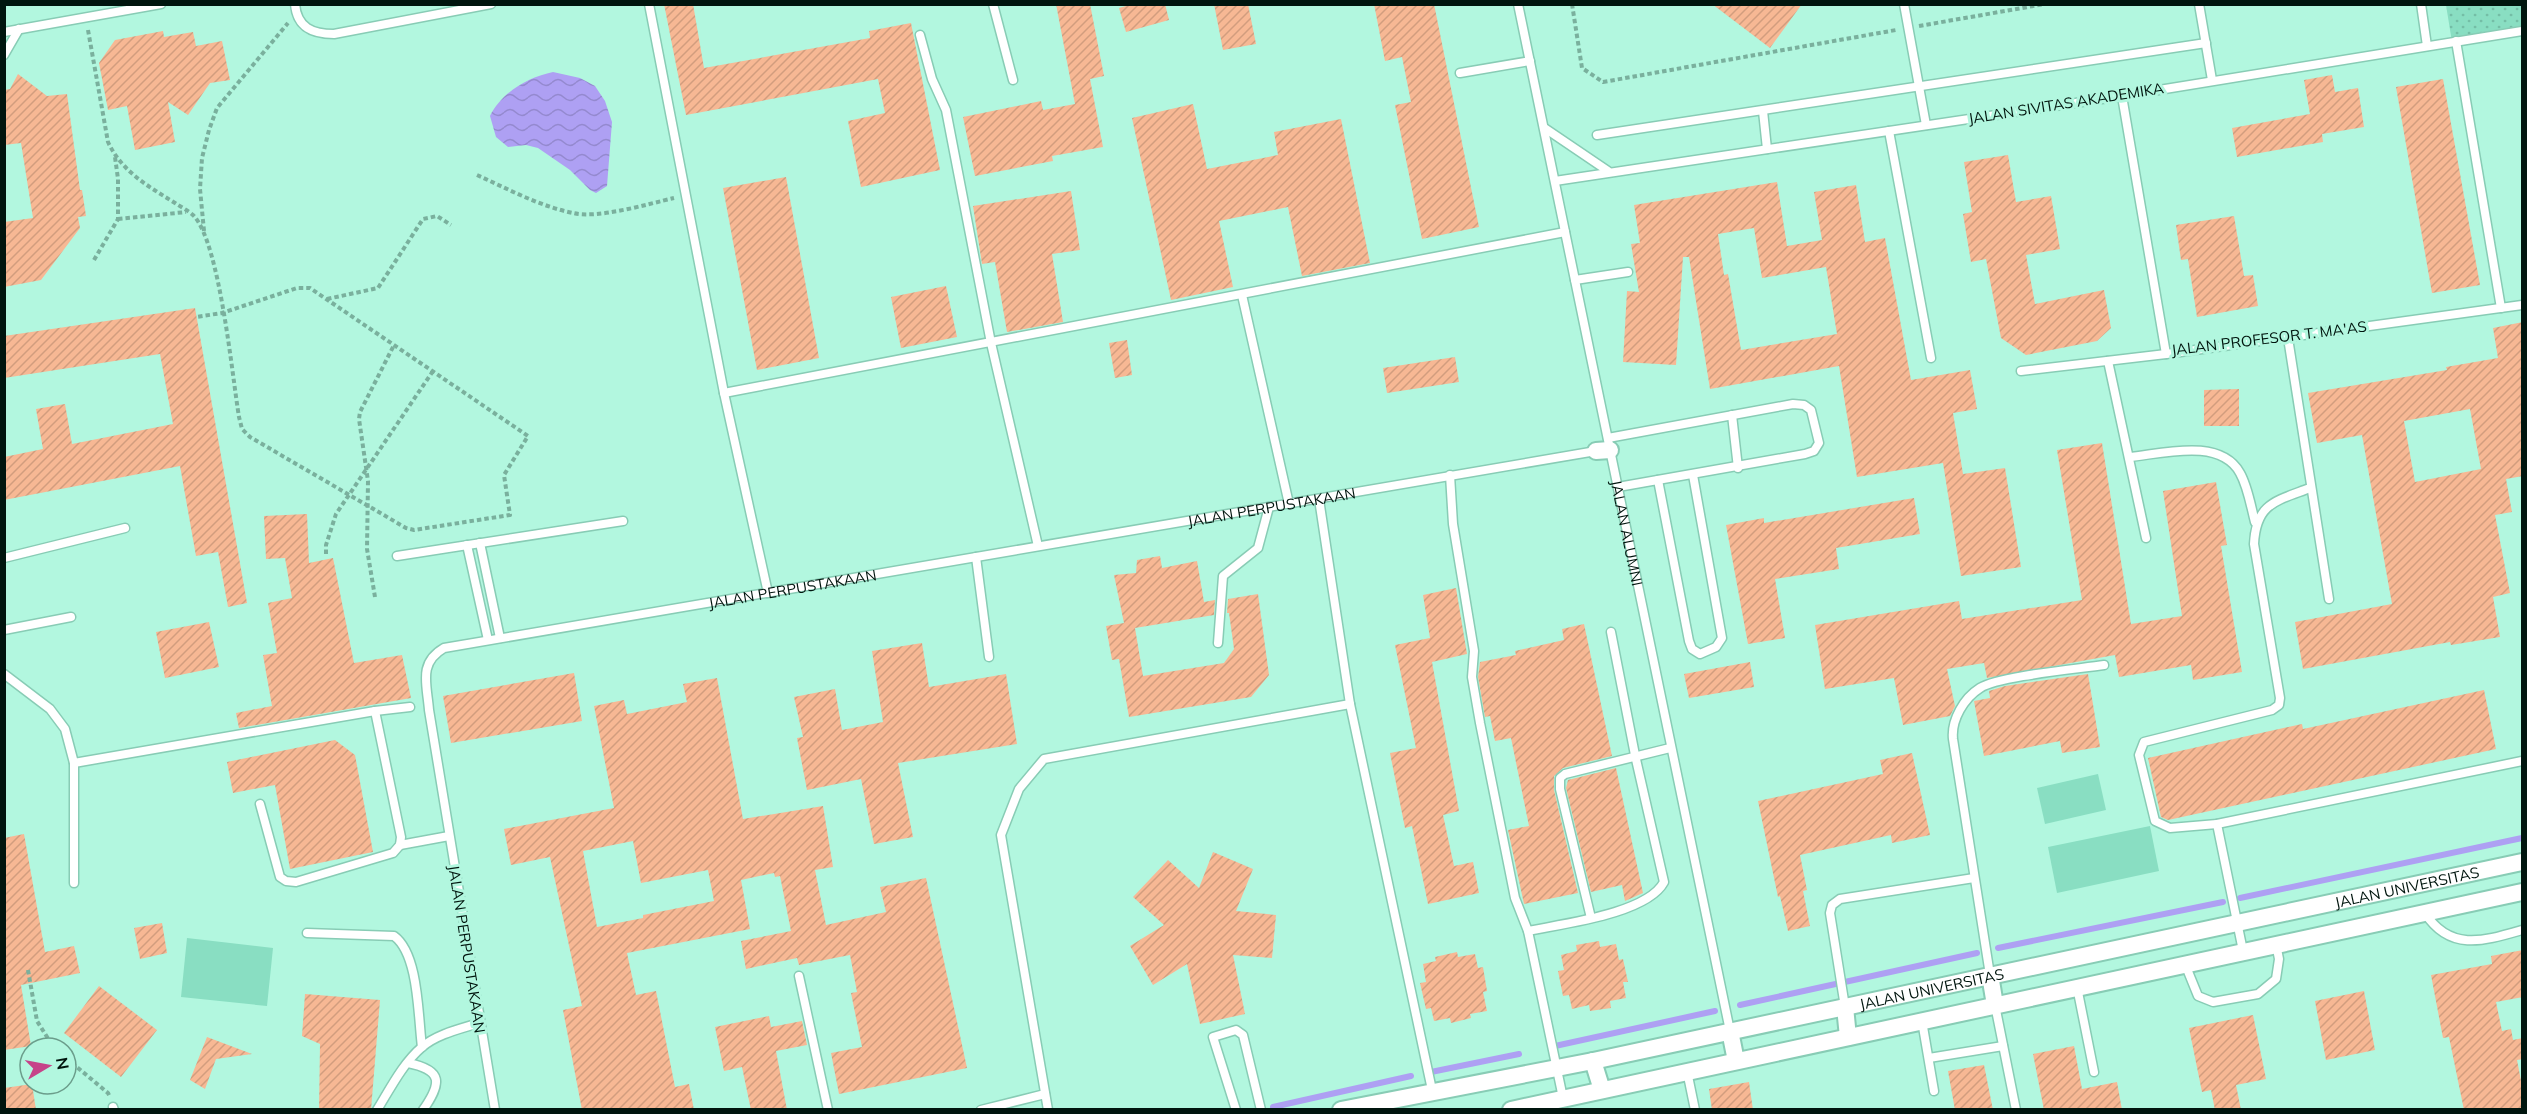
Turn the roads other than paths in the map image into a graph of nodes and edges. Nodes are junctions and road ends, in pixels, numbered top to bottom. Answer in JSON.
{"nodes":[{"id":1,"x":161,"y":4,"type":"edge"},
{"id":2,"x":491,"y":4,"type":"edge"},
{"id":3,"x":649,"y":4,"type":"edge"},
{"id":4,"x":993,"y":4,"type":"edge"},
{"id":5,"x":1518,"y":4,"type":"edge"},
{"id":6,"x":1904,"y":4,"type":"edge"},
{"id":7,"x":2199,"y":4,"type":"edge"},
{"id":8,"x":2421,"y":4,"type":"edge"},
{"id":9,"x":295,"y":9,"type":"edge"},
{"id":10,"x":19,"y":29,"type":"junction"},
{"id":11,"x":2523,"y":31,"type":"edge"},
{"id":12,"x":4,"y":32,"type":"edge"},
{"id":13,"x":920,"y":35,"type":"dead end"},
{"id":14,"x":2456,"y":41,"type":"junction"},
{"id":15,"x":2206,"y":43,"type":"junction"},
{"id":16,"x":2427,"y":46,"type":"junction"},
{"id":17,"x":4,"y":55,"type":"edge"},
{"id":18,"x":1530,"y":61,"type":"junction"},
{"id":19,"x":1460,"y":73,"type":"dead end"},
{"id":20,"x":1013,"y":80,"type":"dead end"},
{"id":21,"x":2212,"y":80,"type":"junction"},
{"id":22,"x":1920,"y":87,"type":"junction"},
{"id":23,"x":2122,"y":96,"type":"junction"},
{"id":24,"x":1763,"y":111,"type":"junction"},
{"id":25,"x":1926,"y":125,"type":"junction"},
{"id":26,"x":1546,"y":129,"type":"junction"},
{"id":27,"x":1889,"y":131,"type":"junction"},
{"id":28,"x":1597,"y":135,"type":"dead end"},
{"id":29,"x":1767,"y":148,"type":"junction"},
{"id":30,"x":1608,"y":171,"type":"junction"},
{"id":31,"x":1555,"y":181,"type":"junction"},
{"id":32,"x":1565,"y":232,"type":"junction"},
{"id":33,"x":1628,"y":272,"type":"dead end"},
{"id":34,"x":1575,"y":280,"type":"junction"},
{"id":35,"x":1242,"y":295,"type":"junction"},
{"id":36,"x":2523,"y":305,"type":"edge"},
{"id":37,"x":2501,"y":308,"type":"junction"},
{"id":38,"x":2288,"y":338,"type":"junction"},
{"id":39,"x":991,"y":343,"type":"junction"},
{"id":40,"x":2166,"y":354,"type":"junction"},
{"id":41,"x":1931,"y":358,"type":"dead end"},
{"id":42,"x":2108,"y":361,"type":"junction"},
{"id":43,"x":2021,"y":371,"type":"dead end"},
{"id":44,"x":724,"y":393,"type":"junction"},
{"id":45,"x":1732,"y":415,"type":"junction"},
{"id":46,"x":1604,"y":446,"type":"junction"},
{"id":47,"x":2128,"y":458,"type":"junction"},
{"id":48,"x":1738,"y":468,"type":"junction"},
{"id":49,"x":1450,"y":475,"type":"junction"},
{"id":50,"x":1693,"y":475,"type":"junction"},
{"id":51,"x":1658,"y":480,"type":"junction"},
{"id":52,"x":1618,"y":487,"type":"junction"},
{"id":53,"x":2310,"y":488,"type":"junction"},
{"id":54,"x":1319,"y":499,"type":"junction"},
{"id":55,"x":1289,"y":504,"type":"junction"},
{"id":56,"x":1269,"y":507,"type":"junction"},
{"id":57,"x":623,"y":521,"type":"dead end"},
{"id":58,"x":2255,"y":522,"type":"junction"},
{"id":59,"x":125,"y":528,"type":"dead end"},
{"id":60,"x":2146,"y":538,"type":"dead end"},
{"id":61,"x":480,"y":543,"type":"junction"},
{"id":62,"x":467,"y":545,"type":"junction"},
{"id":63,"x":1038,"y":546,"type":"junction"},
{"id":64,"x":397,"y":556,"type":"dead end"},
{"id":65,"x":976,"y":557,"type":"junction"},
{"id":66,"x":4,"y":558,"type":"edge"},
{"id":67,"x":768,"y":592,"type":"junction"},
{"id":68,"x":2329,"y":599,"type":"dead end"},
{"id":69,"x":71,"y":617,"type":"dead end"},
{"id":70,"x":4,"y":630,"type":"edge"},
{"id":71,"x":1611,"y":632,"type":"dead end"},
{"id":72,"x":500,"y":638,"type":"junction"},
{"id":73,"x":488,"y":640,"type":"junction"},
{"id":74,"x":1218,"y":644,"type":"dead end"},
{"id":75,"x":989,"y":657,"type":"dead end"},
{"id":76,"x":2104,"y":665,"type":"dead end"},
{"id":77,"x":4,"y":674,"type":"edge"},
{"id":78,"x":1350,"y":704,"type":"junction"},
{"id":79,"x":410,"y":707,"type":"dead end"},
{"id":80,"x":375,"y":711,"type":"junction"},
{"id":81,"x":1670,"y":748,"type":"junction"},
{"id":82,"x":1635,"y":755,"type":"junction"},
{"id":83,"x":2523,"y":761,"type":"edge"},
{"id":84,"x":74,"y":763,"type":"junction"},
{"id":85,"x":260,"y":804,"type":"dead end"},
{"id":86,"x":2217,"y":824,"type":"junction"},
{"id":87,"x":449,"y":836,"type":"junction"},
{"id":88,"x":400,"y":845,"type":"junction"},
{"id":89,"x":2523,"y":862,"type":"edge"},
{"id":90,"x":1974,"y":878,"type":"junction"},
{"id":91,"x":74,"y":883,"type":"dead end"},
{"id":92,"x":2405,"y":887,"type":"junction"},
{"id":93,"x":2523,"y":892,"type":"edge"},
{"id":94,"x":2418,"y":914,"type":"junction"},
{"id":95,"x":1591,"y":918,"type":"junction"},
{"id":96,"x":2238,"y":923,"type":"junction"},
{"id":97,"x":2523,"y":930,"type":"edge"},
{"id":98,"x":1528,"y":931,"type":"junction"},
{"id":99,"x":307,"y":933,"type":"dead end"},
{"id":100,"x":2276,"y":944,"type":"junction"},
{"id":101,"x":2243,"y":951,"type":"junction"},
{"id":102,"x":2185,"y":964,"type":"junction"},
{"id":103,"x":1990,"y":975,"type":"junction"},
{"id":104,"x":799,"y":976,"type":"dead end"},
{"id":105,"x":2077,"y":987,"type":"junction"},
{"id":106,"x":1995,"y":1005,"type":"junction"},
{"id":107,"x":1845,"y":1007,"type":"junction"},
{"id":108,"x":1922,"y":1020,"type":"junction"},
{"id":109,"x":479,"y":1023,"type":"junction"},
{"id":110,"x":1730,"y":1031,"type":"junction"},
{"id":111,"x":1848,"y":1036,"type":"junction"},
{"id":112,"x":2003,"y":1046,"type":"junction"},
{"id":113,"x":422,"y":1047,"type":"junction"},
{"id":114,"x":1929,"y":1058,"type":"junction"},
{"id":115,"x":1593,"y":1060,"type":"junction"},
{"id":116,"x":1736,"y":1061,"type":"junction"},
{"id":117,"x":408,"y":1062,"type":"junction"},
{"id":118,"x":1556,"y":1068,"type":"junction"},
{"id":119,"x":1687,"y":1071,"type":"junction"},
{"id":120,"x":2094,"y":1072,"type":"dead end"},
{"id":121,"x":1432,"y":1090,"type":"junction"},
{"id":122,"x":1602,"y":1090,"type":"junction"},
{"id":123,"x":1934,"y":1091,"type":"dead end"},
{"id":124,"x":1045,"y":1094,"type":"junction"},
{"id":125,"x":1563,"y":1098,"type":"junction"},
{"id":126,"x":1398,"y":1104,"type":"edge"},
{"id":127,"x":377,"y":1110,"type":"edge"},
{"id":128,"x":423,"y":1110,"type":"edge"},
{"id":129,"x":495,"y":1110,"type":"edge"},
{"id":130,"x":828,"y":1110,"type":"edge"},
{"id":131,"x":981,"y":1110,"type":"edge"},
{"id":132,"x":1048,"y":1110,"type":"edge"},
{"id":133,"x":1236,"y":1110,"type":"edge"},
{"id":134,"x":1261,"y":1110,"type":"edge"},
{"id":135,"x":1341,"y":1110,"type":"edge"},
{"id":136,"x":1511,"y":1110,"type":"edge"},
{"id":137,"x":1695,"y":1110,"type":"edge"},
{"id":138,"x":2016,"y":1110,"type":"edge"}],
"edges":[{"from":1,"to":10,"type":"lane"},
{"from":2,"to":9,"type":"lane"},
{"from":3,"to":44,"type":"lane"},
{"from":4,"to":20,"type":"lane"},
{"from":5,"to":18,"type":"lane","name":"JALAN ALUMNI"},
{"from":6,"to":22,"type":"lane"},
{"from":7,"to":15,"type":"lane"},
{"from":8,"to":16,"type":"lane"},
{"from":10,"to":12,"type":"lane"},
{"from":10,"to":17,"type":"lane"},
{"from":11,"to":14,"type":"lane","name":"JALAN SIVITAS AKADEMIKA"},
{"from":13,"to":39,"type":"lane"},
{"from":14,"to":16,"type":"lane","name":"JALAN SIVITAS AKADEMIKA"},
{"from":14,"to":37,"type":"lane"},
{"from":15,"to":21,"type":"lane"},
{"from":15,"to":22,"type":"lane"},
{"from":16,"to":21,"type":"lane","name":"JALAN SIVITAS AKADEMIKA"},
{"from":18,"to":19,"type":"lane"},
{"from":18,"to":26,"type":"lane","name":"JALAN ALUMNI"},
{"from":21,"to":23,"type":"lane","name":"JALAN SIVITAS AKADEMIKA"},
{"from":22,"to":24,"type":"lane"},
{"from":22,"to":25,"type":"lane"},
{"from":23,"to":25,"type":"lane","name":"JALAN SIVITAS AKADEMIKA"},
{"from":23,"to":40,"type":"lane","name":"JALAN PROFESOR T. MA'AS"},
{"from":24,"to":28,"type":"lane"},
{"from":24,"to":29,"type":"lane"},
{"from":25,"to":27,"type":"lane","name":"JALAN SIVITAS AKADEMIKA"},
{"from":26,"to":30,"type":"lane"},
{"from":26,"to":31,"type":"lane","name":"JALAN ALUMNI"},
{"from":27,"to":29,"type":"lane","name":"JALAN SIVITAS AKADEMIKA"},
{"from":27,"to":41,"type":"lane"},
{"from":29,"to":30,"type":"lane","name":"JALAN SIVITAS AKADEMIKA"},
{"from":30,"to":31,"type":"lane","name":"JALAN SIVITAS AKADEMIKA"},
{"from":31,"to":32,"type":"lane","name":"JALAN ALUMNI"},
{"from":32,"to":34,"type":"lane","name":"JALAN ALUMNI"},
{"from":32,"to":35,"type":"lane"},
{"from":33,"to":34,"type":"lane"},
{"from":34,"to":46,"type":"lane","name":"JALAN ALUMNI"},
{"from":35,"to":39,"type":"lane"},
{"from":35,"to":55,"type":"lane"},
{"from":36,"to":37,"type":"lane","name":"JALAN PROFESOR T. MA'AS"},
{"from":37,"to":38,"type":"lane","name":"JALAN PROFESOR T. MA'AS"},
{"from":38,"to":40,"type":"lane","name":"JALAN PROFESOR T. MA'AS"},
{"from":38,"to":53,"type":"lane"},
{"from":39,"to":44,"type":"lane"},
{"from":39,"to":63,"type":"lane"},
{"from":40,"to":42,"type":"lane"},
{"from":42,"to":43,"type":"lane"},
{"from":42,"to":47,"type":"lane"},
{"from":44,"to":67,"type":"lane"},
{"from":45,"to":46,"type":"lane","name":"JALAN PERPUSTAKAAN"},
{"from":45,"to":48,"type":"lane"},
{"from":45,"to":48,"type":"lane","name":"JALAN PERPUSTAKAAN"},
{"from":46,"to":49,"type":"lane","name":"JALAN PERPUSTAKAAN"},
{"from":46,"to":52,"type":"lane","name":"JALAN ALUMNI"},
{"from":47,"to":58,"type":"lane"},
{"from":47,"to":60,"type":"lane"},
{"from":48,"to":50,"type":"lane"},
{"from":49,"to":54,"type":"lane","name":"JALAN PERPUSTAKAAN"},
{"from":49,"to":98,"type":"lane"},
{"from":50,"to":51,"type":"lane"},
{"from":50,"to":51,"type":"lane"},
{"from":51,"to":52,"type":"lane"},
{"from":52,"to":81,"type":"lane","name":"JALAN ALUMNI"},
{"from":53,"to":58,"type":"lane"},
{"from":53,"to":68,"type":"lane"},
{"from":54,"to":55,"type":"lane","name":"JALAN PERPUSTAKAAN"},
{"from":54,"to":78,"type":"lane"},
{"from":55,"to":56,"type":"lane","name":"JALAN PERPUSTAKAAN"},
{"from":56,"to":63,"type":"lane","name":"JALAN PERPUSTAKAAN"},
{"from":56,"to":74,"type":"lane"},
{"from":57,"to":61,"type":"lane"},
{"from":58,"to":86,"type":"lane"},
{"from":59,"to":66,"type":"lane"},
{"from":61,"to":62,"type":"lane"},
{"from":61,"to":72,"type":"lane"},
{"from":62,"to":64,"type":"lane"},
{"from":62,"to":73,"type":"lane"},
{"from":63,"to":65,"type":"lane","name":"JALAN PERPUSTAKAAN"},
{"from":65,"to":67,"type":"lane","name":"JALAN PERPUSTAKAAN"},
{"from":65,"to":75,"type":"lane"},
{"from":67,"to":72,"type":"lane","name":"JALAN PERPUSTAKAAN"},
{"from":69,"to":70,"type":"lane"},
{"from":71,"to":82,"type":"lane"},
{"from":72,"to":73,"type":"lane","name":"JALAN PERPUSTAKAAN"},
{"from":73,"to":87,"type":"lane","name":"JALAN PERPUSTAKAAN"},
{"from":76,"to":90,"type":"lane"},
{"from":77,"to":84,"type":"lane"},
{"from":78,"to":121,"type":"lane"},
{"from":78,"to":124,"type":"lane"},
{"from":79,"to":80,"type":"lane"},
{"from":80,"to":84,"type":"lane"},
{"from":80,"to":88,"type":"lane"},
{"from":81,"to":82,"type":"lane"},
{"from":81,"to":110,"type":"lane","name":"JALAN ALUMNI"},
{"from":82,"to":95,"type":"lane"},
{"from":82,"to":95,"type":"lane"},
{"from":83,"to":86,"type":"lane"},
{"from":84,"to":91,"type":"lane"},
{"from":85,"to":88,"type":"lane"},
{"from":86,"to":96,"type":"lane"},
{"from":87,"to":88,"type":"lane"},
{"from":87,"to":109,"type":"lane","name":"JALAN PERPUSTAKAAN"},
{"from":89,"to":92,"type":"street","name":"JALAN UNIVERSITAS"},
{"from":90,"to":103,"type":"lane"},
{"from":90,"to":107,"type":"lane"},
{"from":92,"to":94,"type":"street"},
{"from":92,"to":96,"type":"street","name":"JALAN UNIVERSITAS"},
{"from":93,"to":94,"type":"street","name":"JALAN UNIVERSITAS"},
{"from":94,"to":97,"type":"lane"},
{"from":94,"to":100,"type":"street","name":"JALAN UNIVERSITAS"},
{"from":95,"to":98,"type":"lane"},
{"from":96,"to":101,"type":"lane"},
{"from":96,"to":103,"type":"street","name":"JALAN UNIVERSITAS"},
{"from":98,"to":118,"type":"lane"},
{"from":99,"to":113,"type":"lane"},
{"from":100,"to":101,"type":"street","name":"JALAN UNIVERSITAS"},
{"from":100,"to":102,"type":"lane"},
{"from":101,"to":102,"type":"street","name":"JALAN UNIVERSITAS"},
{"from":102,"to":105,"type":"street","name":"JALAN UNIVERSITAS"},
{"from":103,"to":106,"type":"street"},
{"from":103,"to":107,"type":"street","name":"JALAN UNIVERSITAS"},
{"from":104,"to":130,"type":"lane"},
{"from":105,"to":106,"type":"street","name":"JALAN UNIVERSITAS"},
{"from":105,"to":120,"type":"lane"},
{"from":106,"to":108,"type":"street","name":"JALAN UNIVERSITAS"},
{"from":106,"to":112,"type":"lane"},
{"from":107,"to":110,"type":"street","name":"JALAN UNIVERSITAS"},
{"from":107,"to":111,"type":"street"},
{"from":108,"to":111,"type":"street","name":"JALAN UNIVERSITAS"},
{"from":108,"to":114,"type":"lane"},
{"from":109,"to":113,"type":"lane"},
{"from":109,"to":129,"type":"lane","name":"JALAN PERPUSTAKAAN"},
{"from":110,"to":115,"type":"street","name":"JALAN UNIVERSITAS"},
{"from":110,"to":116,"type":"street","name":"JALAN ALUMNI"},
{"from":111,"to":116,"type":"street","name":"JALAN UNIVERSITAS"},
{"from":112,"to":114,"type":"lane"},
{"from":112,"to":138,"type":"lane"},
{"from":113,"to":117,"type":"lane"},
{"from":114,"to":123,"type":"lane"},
{"from":115,"to":118,"type":"street","name":"JALAN UNIVERSITAS"},
{"from":115,"to":122,"type":"street"},
{"from":116,"to":119,"type":"street","name":"JALAN UNIVERSITAS"},
{"from":117,"to":127,"type":"lane"},
{"from":117,"to":128,"type":"lane"},
{"from":118,"to":121,"type":"street","name":"JALAN UNIVERSITAS"},
{"from":118,"to":125,"type":"lane"},
{"from":119,"to":122,"type":"street","name":"JALAN UNIVERSITAS"},
{"from":119,"to":137,"type":"lane"},
{"from":121,"to":126,"type":"street","name":"JALAN UNIVERSITAS"},
{"from":122,"to":125,"type":"street","name":"JALAN UNIVERSITAS"},
{"from":124,"to":131,"type":"lane"},
{"from":124,"to":132,"type":"lane"},
{"from":125,"to":136,"type":"street","name":"JALAN UNIVERSITAS"},
{"from":126,"to":135,"type":"street","name":"JALAN UNIVERSITAS"},
{"from":133,"to":134,"type":"lane"}]}
